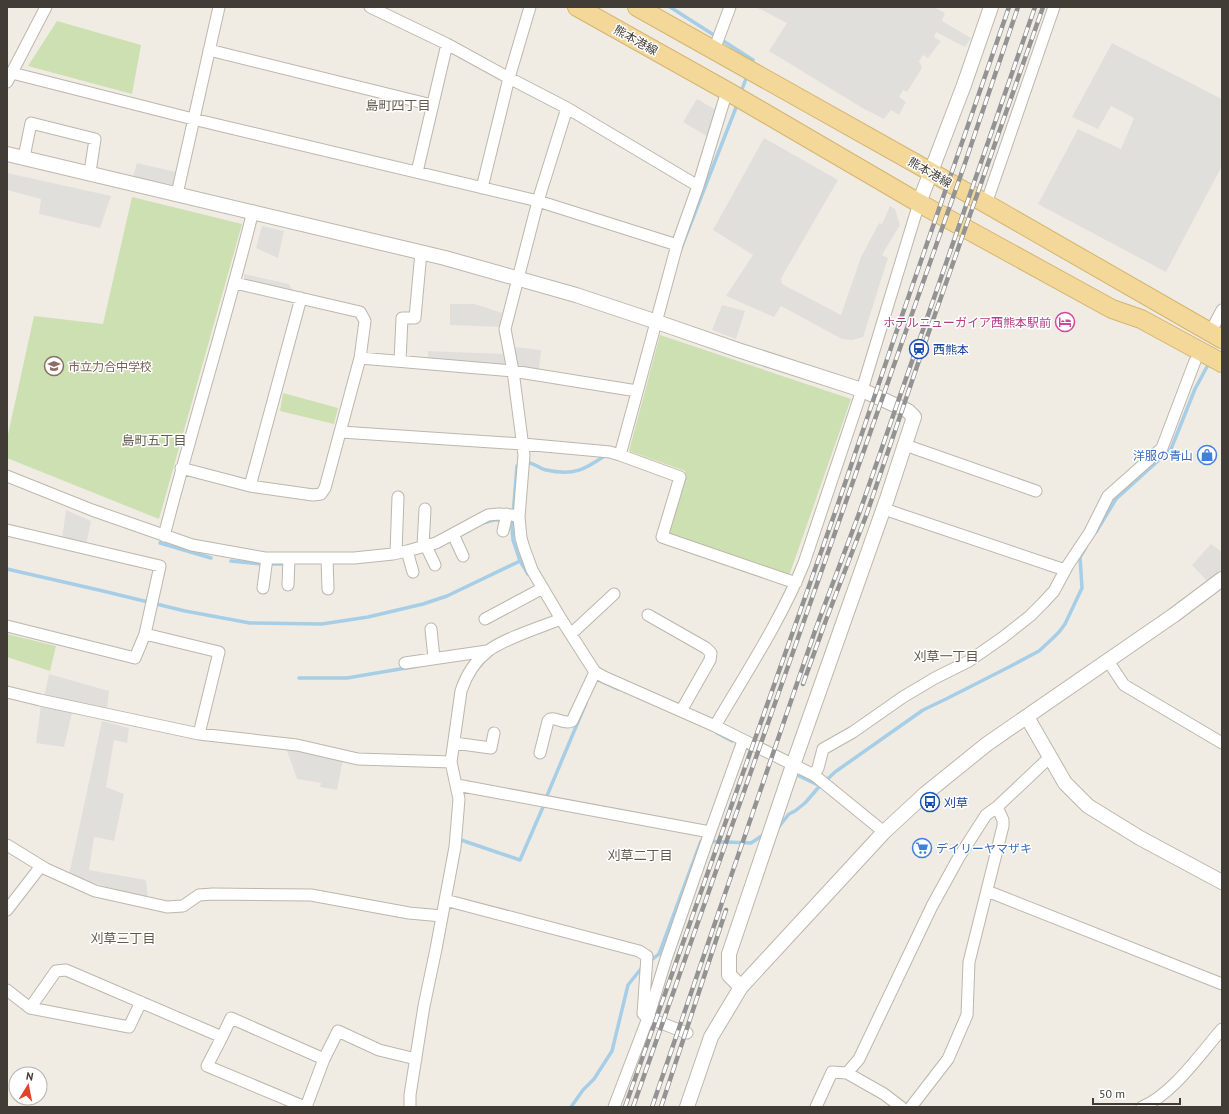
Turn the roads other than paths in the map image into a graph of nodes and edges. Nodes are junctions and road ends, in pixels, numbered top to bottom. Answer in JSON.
{"nodes":[{"id":1,"x":46,"y":7,"type":"edge"},
{"id":2,"x":219,"y":7,"type":"edge"},
{"id":3,"x":370,"y":7,"type":"edge"},
{"id":4,"x":530,"y":7,"type":"edge"},
{"id":5,"x":577,"y":7,"type":"edge"},
{"id":6,"x":637,"y":7,"type":"edge"},
{"id":7,"x":730,"y":7,"type":"edge"},
{"id":8,"x":991,"y":7,"type":"edge"},
{"id":9,"x":1054,"y":7,"type":"edge"},
{"id":10,"x":447,"y":44,"type":"junction"},
{"id":11,"x":209,"y":50,"type":"junction"},
{"id":12,"x":714,"y":50,"type":"junction"},
{"id":13,"x":10,"y":77,"type":"edge"},
{"id":14,"x":509,"y":78,"type":"junction"},
{"id":15,"x":727,"y":91,"type":"junction"},
{"id":16,"x":432,"y":104,"type":"junction"},
{"id":17,"x":567,"y":108,"type":"junction"},
{"id":18,"x":194,"y":119,"type":"junction"},
{"id":19,"x":7,"y":154,"type":"edge"},
{"id":20,"x":24,"y":158,"type":"junction"},
{"id":21,"x":90,"y":172,"type":"junction"},
{"id":22,"x":417,"y":172,"type":"junction"},
{"id":23,"x":931,"y":172,"type":"junction"},
{"id":24,"x":698,"y":186,"type":"junction"},
{"id":25,"x":482,"y":188,"type":"junction"},
{"id":26,"x":177,"y":194,"type":"junction"},
{"id":27,"x":538,"y":201,"type":"junction"},
{"id":28,"x":919,"y":203,"type":"junction"},
{"id":29,"x":986,"y":204,"type":"junction"},
{"id":30,"x":253,"y":211,"type":"junction"},
{"id":31,"x":677,"y":246,"type":"junction"},
{"id":32,"x":422,"y":252,"type":"junction"},
{"id":33,"x":517,"y":278,"type":"junction"},
{"id":34,"x":235,"y":283,"type":"junction"},
{"id":35,"x":301,"y":298,"type":"junction"},
{"id":36,"x":1112,"y":309,"type":"junction"},
{"id":37,"x":1222,"y":310,"type":"edge"},
{"id":38,"x":656,"y":322,"type":"junction"},
{"id":39,"x":1216,"y":336,"type":"edge"},
{"id":40,"x":360,"y":358,"type":"junction"},
{"id":41,"x":400,"y":361,"type":"junction"},
{"id":42,"x":1195,"y":361,"type":"junction"},
{"id":43,"x":1222,"y":363,"type":"edge"},
{"id":44,"x":513,"y":371,"type":"junction"},
{"id":45,"x":1222,"y":376,"type":"edge"},
{"id":46,"x":862,"y":390,"type":"junction"},
{"id":47,"x":637,"y":391,"type":"junction"},
{"id":48,"x":341,"y":432,"type":"junction"},
{"id":49,"x":523,"y":444,"type":"junction"},
{"id":50,"x":905,"y":445,"type":"junction"},
{"id":51,"x":620,"y":455,"type":"junction"},
{"id":52,"x":181,"y":468,"type":"junction"},
{"id":53,"x":7,"y":476,"type":"edge"},
{"id":54,"x":250,"y":486,"type":"junction"},
{"id":55,"x":1036,"y":491,"type":"dead end"},
{"id":56,"x":398,"y":497,"type":"dead end"},
{"id":57,"x":425,"y":509,"type":"dead end"},
{"id":58,"x":884,"y":509,"type":"junction"},
{"id":59,"x":508,"y":514,"type":"junction"},
{"id":60,"x":519,"y":517,"type":"junction"},
{"id":61,"x":7,"y":530,"type":"edge"},
{"id":62,"x":502,"y":531,"type":"dead end"},
{"id":63,"x":453,"y":534,"type":"junction"},
{"id":64,"x":164,"y":536,"type":"junction"},
{"id":65,"x":425,"y":546,"type":"junction"},
{"id":66,"x":402,"y":552,"type":"junction"},
{"id":67,"x":463,"y":556,"type":"dead end"},
{"id":68,"x":267,"y":558,"type":"junction"},
{"id":69,"x":289,"y":558,"type":"junction"},
{"id":70,"x":327,"y":558,"type":"junction"},
{"id":71,"x":435,"y":565,"type":"dead end"},
{"id":72,"x":1065,"y":570,"type":"junction"},
{"id":73,"x":413,"y":572,"type":"dead end"},
{"id":74,"x":1222,"y":579,"type":"edge"},
{"id":75,"x":796,"y":583,"type":"junction"},
{"id":76,"x":288,"y":585,"type":"dead end"},
{"id":77,"x":263,"y":588,"type":"dead end"},
{"id":78,"x":543,"y":588,"type":"junction"},
{"id":79,"x":328,"y":590,"type":"dead end"},
{"id":80,"x":614,"y":594,"type":"dead end"},
{"id":81,"x":648,"y":615,"type":"dead end"},
{"id":82,"x":485,"y":619,"type":"dead end"},
{"id":83,"x":561,"y":619,"type":"junction"},
{"id":84,"x":7,"y":626,"type":"edge"},
{"id":85,"x":431,"y":630,"type":"dead end"},
{"id":86,"x":145,"y":634,"type":"junction"},
{"id":87,"x":571,"y":634,"type":"junction"},
{"id":88,"x":487,"y":651,"type":"junction"},
{"id":89,"x":434,"y":658,"type":"junction"},
{"id":90,"x":1108,"y":661,"type":"junction"},
{"id":91,"x":405,"y":663,"type":"dead end"},
{"id":92,"x":595,"y":672,"type":"junction"},
{"id":93,"x":7,"y":692,"type":"edge"},
{"id":94,"x":681,"y":711,"type":"junction"},
{"id":95,"x":1027,"y":717,"type":"junction"},
{"id":96,"x":715,"y":726,"type":"junction"},
{"id":97,"x":494,"y":733,"type":"dead end"},
{"id":98,"x":200,"y":734,"type":"junction"},
{"id":99,"x":743,"y":741,"type":"junction"},
{"id":100,"x":454,"y":743,"type":"junction"},
{"id":101,"x":1222,"y":743,"type":"edge"},
{"id":102,"x":540,"y":753,"type":"dead end"},
{"id":103,"x":1050,"y":757,"type":"junction"},
{"id":104,"x":451,"y":762,"type":"junction"},
{"id":105,"x":793,"y":765,"type":"junction"},
{"id":106,"x":814,"y":776,"type":"junction"},
{"id":107,"x":457,"y":785,"type":"junction"},
{"id":108,"x":997,"y":807,"type":"junction"},
{"id":109,"x":710,"y":832,"type":"junction"},
{"id":110,"x":884,"y":832,"type":"junction"},
{"id":111,"x":7,"y":845,"type":"edge"},
{"id":112,"x":41,"y":866,"type":"junction"},
{"id":113,"x":1222,"y":882,"type":"edge"},
{"id":114,"x":987,"y":891,"type":"junction"},
{"id":115,"x":445,"y":900,"type":"junction"},
{"id":116,"x":7,"y":910,"type":"edge"},
{"id":117,"x":442,"y":916,"type":"junction"},
{"id":118,"x":1222,"y":984,"type":"edge"},
{"id":119,"x":740,"y":987,"type":"junction"},
{"id":120,"x":7,"y":990,"type":"edge"},
{"id":121,"x":141,"y":1002,"type":"junction"},
{"id":122,"x":30,"y":1008,"type":"junction"},
{"id":123,"x":648,"y":1018,"type":"junction"},
{"id":124,"x":1222,"y":1029,"type":"edge"},
{"id":125,"x":687,"y":1033,"type":"dead end"},
{"id":126,"x":222,"y":1037,"type":"junction"},
{"id":127,"x":324,"y":1059,"type":"junction"},
{"id":128,"x":416,"y":1059,"type":"junction"},
{"id":129,"x":846,"y":1073,"type":"junction"},
{"id":130,"x":305,"y":1107,"type":"edge"},
{"id":131,"x":410,"y":1107,"type":"edge"},
{"id":132,"x":614,"y":1107,"type":"edge"},
{"id":133,"x":687,"y":1107,"type":"edge"},
{"id":134,"x":816,"y":1107,"type":"edge"},
{"id":135,"x":901,"y":1107,"type":"edge"},
{"id":136,"x":911,"y":1107,"type":"edge"},
{"id":137,"x":1142,"y":1107,"type":"edge"}],
"edges":[{"from":1,"to":13,"type":"street"},
{"from":2,"to":11,"type":"street"},
{"from":3,"to":10,"type":"street"},
{"from":4,"to":14,"type":"street"},
{"from":5,"to":15,"type":"main road","name":"熊本港線"},
{"from":6,"to":12,"type":"main road","name":"熊本港線"},
{"from":7,"to":12,"type":"street"},
{"from":8,"to":23,"type":"street"},
{"from":9,"to":29,"type":"street"},
{"from":10,"to":14,"type":"street"},
{"from":10,"to":16,"type":"street"},
{"from":11,"to":16,"type":"street"},
{"from":11,"to":18,"type":"street"},
{"from":12,"to":23,"type":"main road","name":"熊本港線"},
{"from":13,"to":18,"type":"street"},
{"from":14,"to":17,"type":"street"},
{"from":14,"to":25,"type":"street"},
{"from":15,"to":24,"type":"street"},
{"from":15,"to":28,"type":"main road","name":"熊本港線"},
{"from":16,"to":22,"type":"street"},
{"from":17,"to":24,"type":"street"},
{"from":17,"to":27,"type":"street"},
{"from":18,"to":22,"type":"street"},
{"from":18,"to":26,"type":"street"},
{"from":19,"to":20,"type":"street"},
{"from":20,"to":21,"type":"street"},
{"from":20,"to":21,"type":"street"},
{"from":21,"to":26,"type":"street"},
{"from":22,"to":25,"type":"street"},
{"from":23,"to":28,"type":"street"},
{"from":23,"to":29,"type":"main road","name":"熊本港線"},
{"from":24,"to":31,"type":"street"},
{"from":25,"to":27,"type":"street"},
{"from":26,"to":30,"type":"street"},
{"from":27,"to":31,"type":"street"},
{"from":27,"to":33,"type":"street"},
{"from":28,"to":36,"type":"main road","name":"熊本港線"},
{"from":28,"to":46,"type":"street"},
{"from":29,"to":39,"type":"main road","name":"熊本港線"},
{"from":30,"to":32,"type":"street"},
{"from":30,"to":34,"type":"street"},
{"from":31,"to":38,"type":"street"},
{"from":32,"to":33,"type":"street"},
{"from":32,"to":41,"type":"street"},
{"from":33,"to":38,"type":"street"},
{"from":33,"to":44,"type":"street"},
{"from":34,"to":35,"type":"street"},
{"from":34,"to":52,"type":"street"},
{"from":35,"to":40,"type":"street"},
{"from":35,"to":54,"type":"street"},
{"from":36,"to":42,"type":"main road","name":"熊本港線"},
{"from":36,"to":43,"type":"main road","name":"熊本港線"},
{"from":37,"to":39,"type":"street"},
{"from":38,"to":46,"type":"street"},
{"from":38,"to":47,"type":"street"},
{"from":40,"to":41,"type":"street"},
{"from":40,"to":48,"type":"street"},
{"from":41,"to":44,"type":"street"},
{"from":42,"to":45,"type":"main road","name":"熊本港線"},
{"from":42,"to":72,"type":"street"},
{"from":44,"to":47,"type":"street"},
{"from":44,"to":49,"type":"street"},
{"from":46,"to":50,"type":"street"},
{"from":46,"to":75,"type":"street"},
{"from":47,"to":51,"type":"street"},
{"from":48,"to":49,"type":"street"},
{"from":48,"to":54,"type":"street"},
{"from":49,"to":51,"type":"street"},
{"from":49,"to":60,"type":"street"},
{"from":50,"to":55,"type":"street"},
{"from":50,"to":58,"type":"street"},
{"from":51,"to":75,"type":"street"},
{"from":52,"to":54,"type":"street"},
{"from":52,"to":64,"type":"street"},
{"from":53,"to":64,"type":"street"},
{"from":56,"to":66,"type":"street"},
{"from":57,"to":65,"type":"street"},
{"from":58,"to":72,"type":"street"},
{"from":58,"to":105,"type":"street"},
{"from":59,"to":60,"type":"street"},
{"from":59,"to":62,"type":"street"},
{"from":59,"to":63,"type":"street"},
{"from":60,"to":78,"type":"street"},
{"from":61,"to":86,"type":"street"},
{"from":63,"to":65,"type":"street"},
{"from":63,"to":67,"type":"street"},
{"from":64,"to":68,"type":"street"},
{"from":65,"to":66,"type":"street"},
{"from":65,"to":71,"type":"street"},
{"from":66,"to":70,"type":"street"},
{"from":66,"to":73,"type":"street"},
{"from":68,"to":69,"type":"street"},
{"from":68,"to":77,"type":"street"},
{"from":69,"to":70,"type":"street"},
{"from":69,"to":76,"type":"street"},
{"from":70,"to":79,"type":"street"},
{"from":72,"to":106,"type":"street"},
{"from":74,"to":90,"type":"street"},
{"from":75,"to":96,"type":"street"},
{"from":78,"to":82,"type":"street"},
{"from":78,"to":83,"type":"street"},
{"from":80,"to":87,"type":"street"},
{"from":81,"to":94,"type":"street"},
{"from":83,"to":87,"type":"street"},
{"from":83,"to":88,"type":"street"},
{"from":84,"to":86,"type":"street"},
{"from":85,"to":89,"type":"street"},
{"from":86,"to":98,"type":"street"},
{"from":87,"to":92,"type":"street"},
{"from":88,"to":89,"type":"street"},
{"from":88,"to":100,"type":"street"},
{"from":89,"to":91,"type":"street"},
{"from":90,"to":95,"type":"street"},
{"from":90,"to":101,"type":"street"},
{"from":92,"to":94,"type":"street"},
{"from":92,"to":102,"type":"street"},
{"from":93,"to":98,"type":"street"},
{"from":94,"to":96,"type":"street"},
{"from":95,"to":103,"type":"street"},
{"from":95,"to":110,"type":"street"},
{"from":96,"to":99,"type":"street"},
{"from":97,"to":100,"type":"street"},
{"from":98,"to":104,"type":"street"},
{"from":99,"to":105,"type":"street"},
{"from":99,"to":109,"type":"street"},
{"from":100,"to":104,"type":"street"},
{"from":103,"to":108,"type":"street"},
{"from":103,"to":113,"type":"street"},
{"from":104,"to":107,"type":"street"},
{"from":105,"to":106,"type":"street"},
{"from":105,"to":119,"type":"street"},
{"from":106,"to":110,"type":"street"},
{"from":107,"to":109,"type":"street"},
{"from":107,"to":115,"type":"street"},
{"from":108,"to":114,"type":"street"},
{"from":108,"to":129,"type":"street"},
{"from":109,"to":123,"type":"street"},
{"from":110,"to":119,"type":"street"},
{"from":111,"to":112,"type":"street"},
{"from":112,"to":116,"type":"street"},
{"from":112,"to":117,"type":"street"},
{"from":114,"to":118,"type":"street"},
{"from":114,"to":136,"type":"street"},
{"from":115,"to":117,"type":"street"},
{"from":115,"to":123,"type":"street"},
{"from":117,"to":128,"type":"street"},
{"from":119,"to":133,"type":"street"},
{"from":120,"to":122,"type":"street"},
{"from":121,"to":122,"type":"street"},
{"from":121,"to":122,"type":"street"},
{"from":121,"to":126,"type":"street"},
{"from":123,"to":125,"type":"street"},
{"from":123,"to":132,"type":"street"},
{"from":124,"to":137,"type":"street"},
{"from":126,"to":127,"type":"street"},
{"from":126,"to":130,"type":"street"},
{"from":127,"to":128,"type":"street"},
{"from":127,"to":130,"type":"street"},
{"from":128,"to":131,"type":"street"},
{"from":129,"to":134,"type":"street"},
{"from":129,"to":135,"type":"street"}]}
